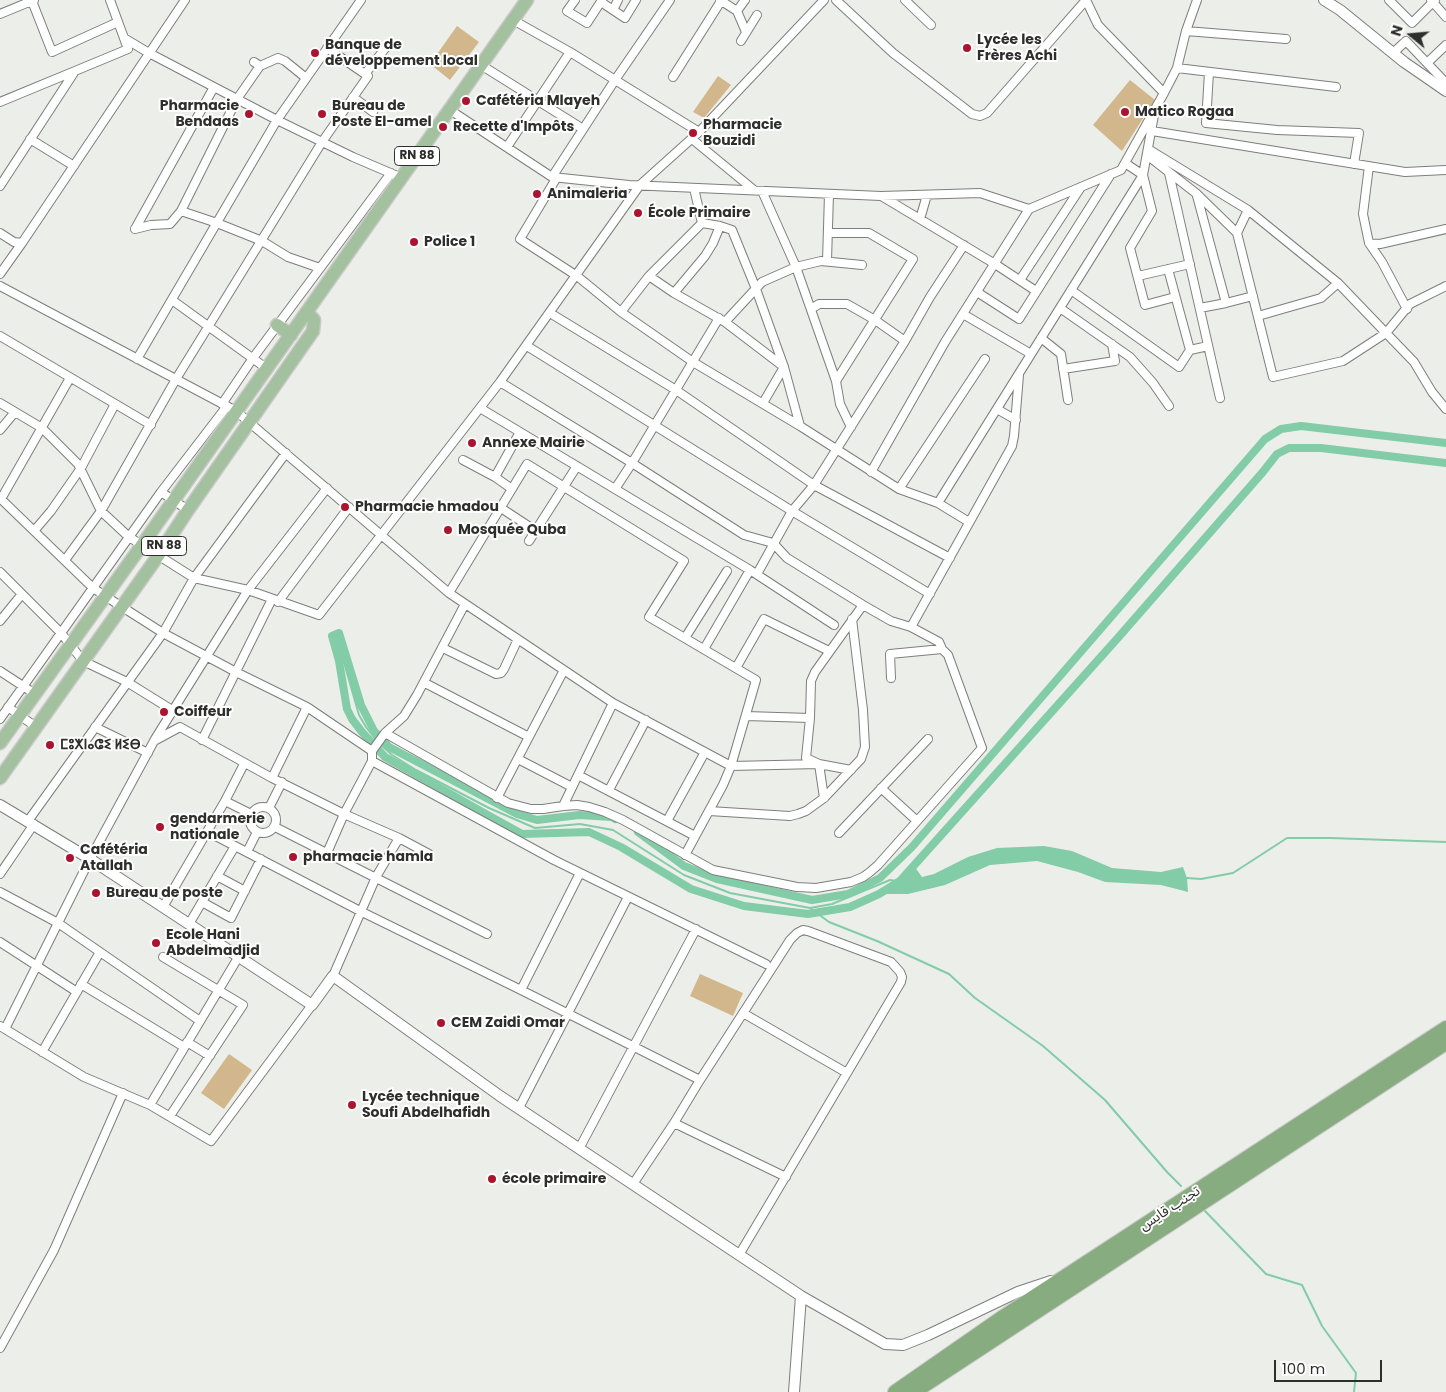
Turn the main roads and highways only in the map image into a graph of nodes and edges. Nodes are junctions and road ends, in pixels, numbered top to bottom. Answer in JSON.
{"nodes":[{"id":1,"x":527,"y":0,"type":"edge"},
{"id":2,"x":307,"y":312,"type":"junction"},
{"id":3,"x":277,"y":325,"type":"road end"},
{"id":4,"x":291,"y":335,"type":"junction"},
{"id":5,"x":0,"y":743,"type":"edge"},
{"id":6,"x":0,"y":778,"type":"edge"},
{"id":7,"x":1446,"y":1028,"type":"edge"},
{"id":8,"x":1446,"y":1043,"type":"edge"},
{"id":9,"x":895,"y":1392,"type":"edge"},
{"id":10,"x":914,"y":1392,"type":"edge"}],
"edges":[{"from":1,"to":2,"type":"main road","number":"RN 88"},
{"from":2,"to":4,"type":"main road"},
{"from":2,"to":6,"type":"main road","number":"RN 88"},
{"from":3,"to":4,"type":"main road"},
{"from":4,"to":5,"type":"main road"},
{"from":7,"to":9,"type":"highway","name":"تجنب قايس"},
{"from":8,"to":10,"type":"highway","name":"تجنب قايس"}]}
